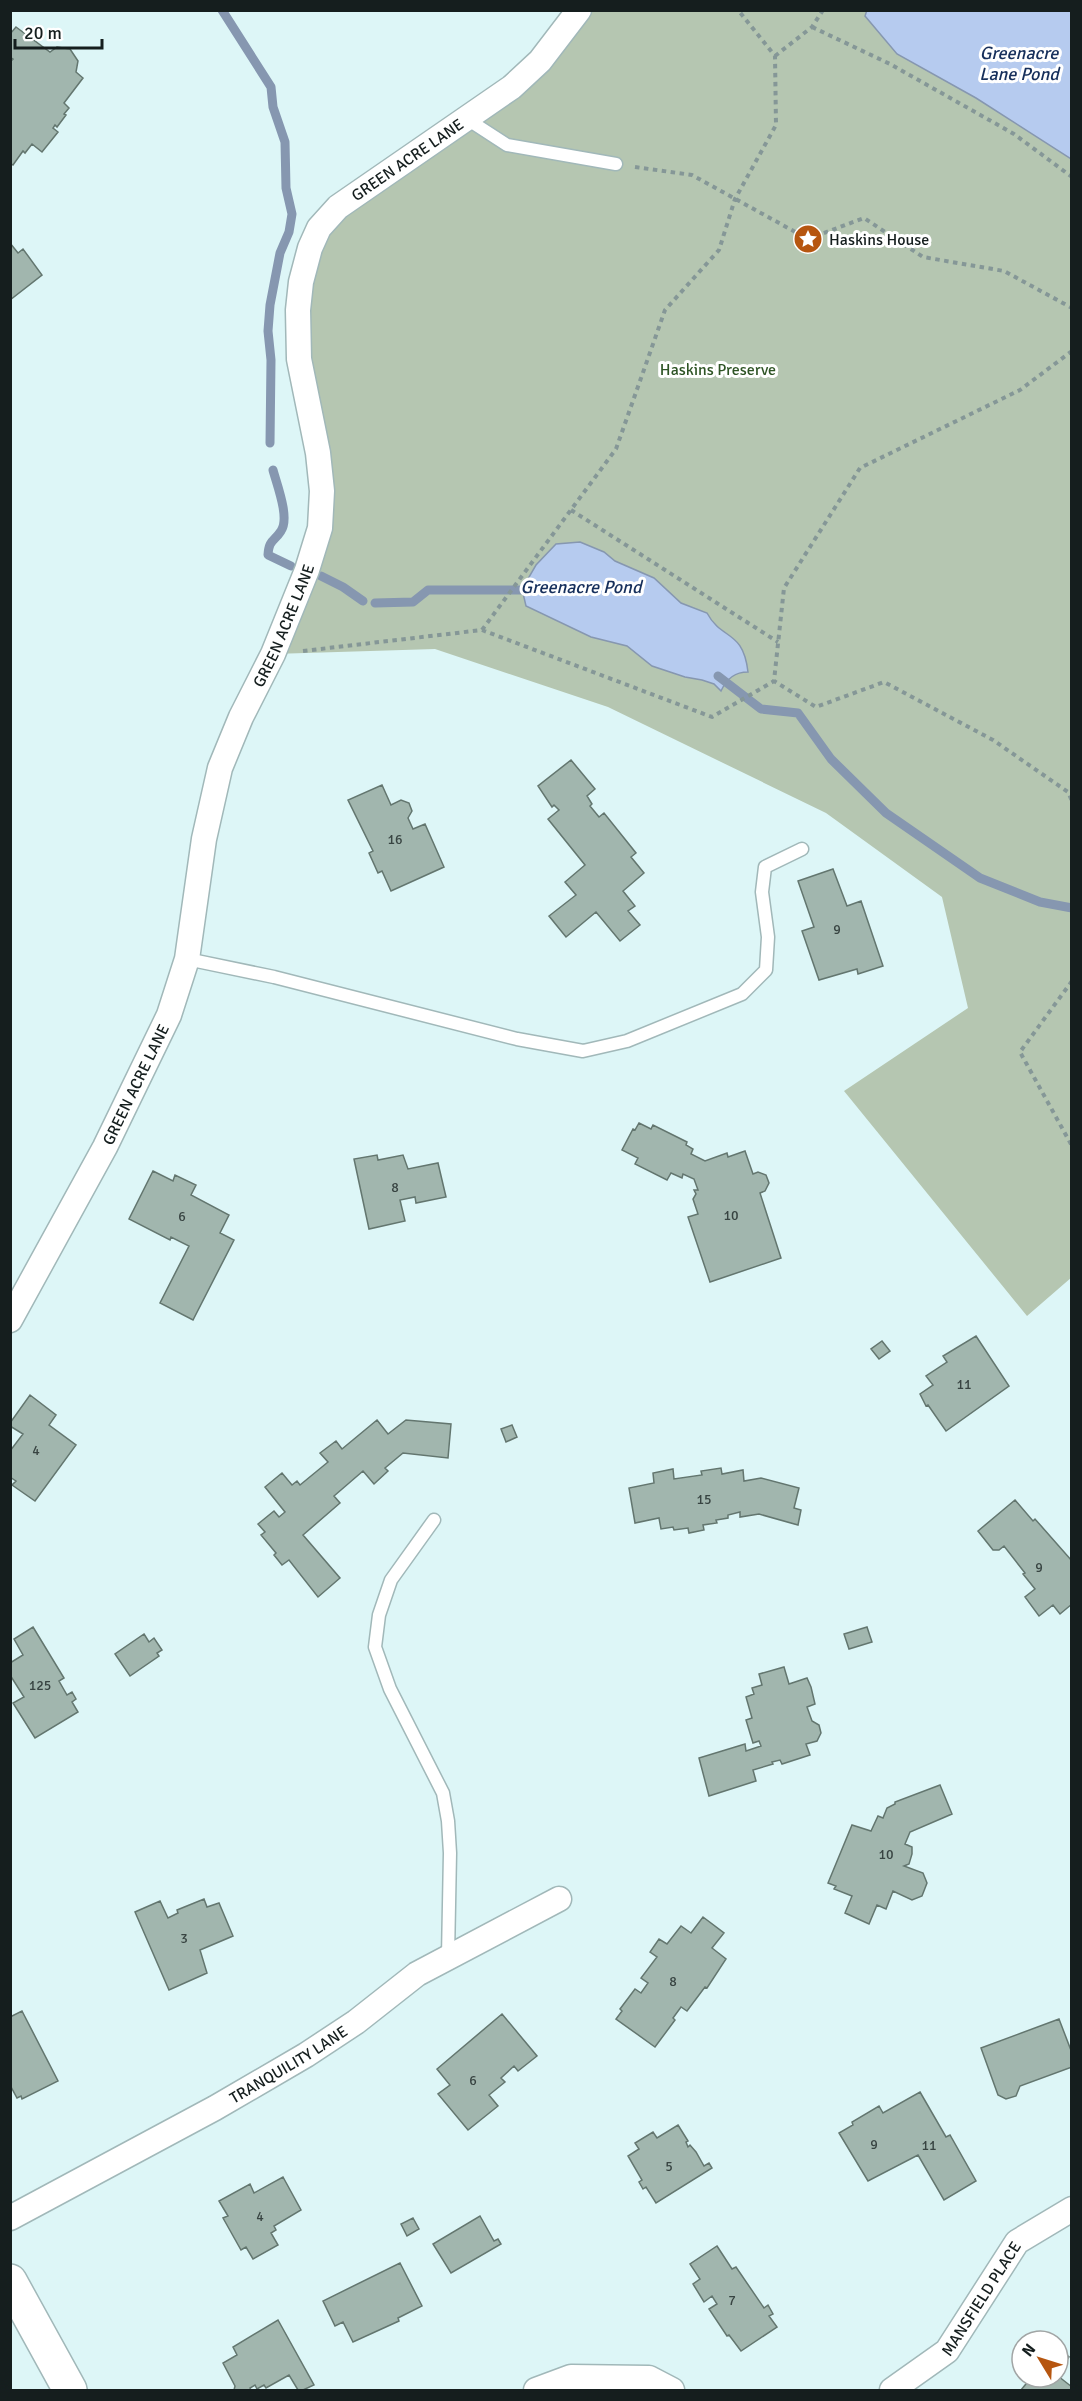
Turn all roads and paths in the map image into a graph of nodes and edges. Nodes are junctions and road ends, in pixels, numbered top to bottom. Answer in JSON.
{"nodes":[{"id":1,"x":579,"y":10,"type":"edge"},
{"id":2,"x":738,"y":10,"type":"edge"},
{"id":3,"x":823,"y":10,"type":"edge"},
{"id":4,"x":812,"y":27,"type":"junction"},
{"id":5,"x":775,"y":56,"type":"junction"},
{"id":6,"x":467,"y":119,"type":"junction"},
{"id":7,"x":616,"y":164,"type":"joint"},
{"id":8,"x":1071,"y":177,"type":"edge"},
{"id":9,"x":735,"y":199,"type":"junction"},
{"id":10,"x":1071,"y":308,"type":"edge"},
{"id":11,"x":1071,"y":351,"type":"edge"},
{"id":12,"x":571,"y":510,"type":"junction"},
{"id":13,"x":482,"y":630,"type":"junction"},
{"id":14,"x":778,"y":642,"type":"junction"},
{"id":15,"x":273,"y":654,"type":"junction"},
{"id":16,"x":774,"y":681,"type":"junction"},
{"id":17,"x":1071,"y":801,"type":"edge"},
{"id":18,"x":802,"y":849,"type":"dead end"},
{"id":19,"x":187,"y":959,"type":"junction"},
{"id":20,"x":1071,"y":981,"type":"edge"},
{"id":21,"x":1071,"y":1146,"type":"edge"},
{"id":22,"x":10,"y":1320,"type":"edge"},
{"id":23,"x":434,"y":1520,"type":"dead end"},
{"id":24,"x":559,"y":1899,"type":"dead end"},
{"id":25,"x":448,"y":1956,"type":"junction"},
{"id":26,"x":1071,"y":2210,"type":"edge"},
{"id":27,"x":10,"y":2218,"type":"edge"},
{"id":28,"x":10,"y":2281,"type":"edge"},
{"id":29,"x":70,"y":2391,"type":"edge"},
{"id":30,"x":536,"y":2391,"type":"edge"},
{"id":31,"x":672,"y":2391,"type":"edge"},
{"id":32,"x":892,"y":2391,"type":"edge"}],
"edges":[{"from":1,"to":6,"type":"street","name":"GREEN ACRE LANE"},
{"from":2,"to":5,"type":"path"},
{"from":3,"to":4,"type":"path"},
{"from":4,"to":5,"type":"path"},
{"from":4,"to":8,"type":"path"},
{"from":5,"to":9,"type":"path"},
{"from":6,"to":7,"type":"lane"},
{"from":6,"to":15,"type":"street","name":"GREEN ACRE LANE"},
{"from":7,"to":9,"type":"path"},
{"from":9,"to":10,"type":"path"},
{"from":9,"to":12,"type":"path"},
{"from":11,"to":14,"type":"path"},
{"from":12,"to":13,"type":"path"},
{"from":12,"to":14,"type":"path"},
{"from":13,"to":15,"type":"path"},
{"from":13,"to":16,"type":"path"},
{"from":14,"to":16,"type":"path"},
{"from":15,"to":19,"type":"street","name":"GREEN ACRE LANE"},
{"from":16,"to":17,"type":"path"},
{"from":18,"to":19,"type":"lane"},
{"from":19,"to":22,"type":"street","name":"GREEN ACRE LANE"},
{"from":20,"to":21,"type":"path"},
{"from":23,"to":25,"type":"lane"},
{"from":24,"to":25,"type":"street","name":"TRANQUILITY LANE"},
{"from":25,"to":27,"type":"street","name":"TRANQUILITY LANE"},
{"from":26,"to":32,"type":"street","name":"MANSFIELD PLACE"},
{"from":28,"to":29,"type":"main road"},
{"from":30,"to":31,"type":"street"}]}
